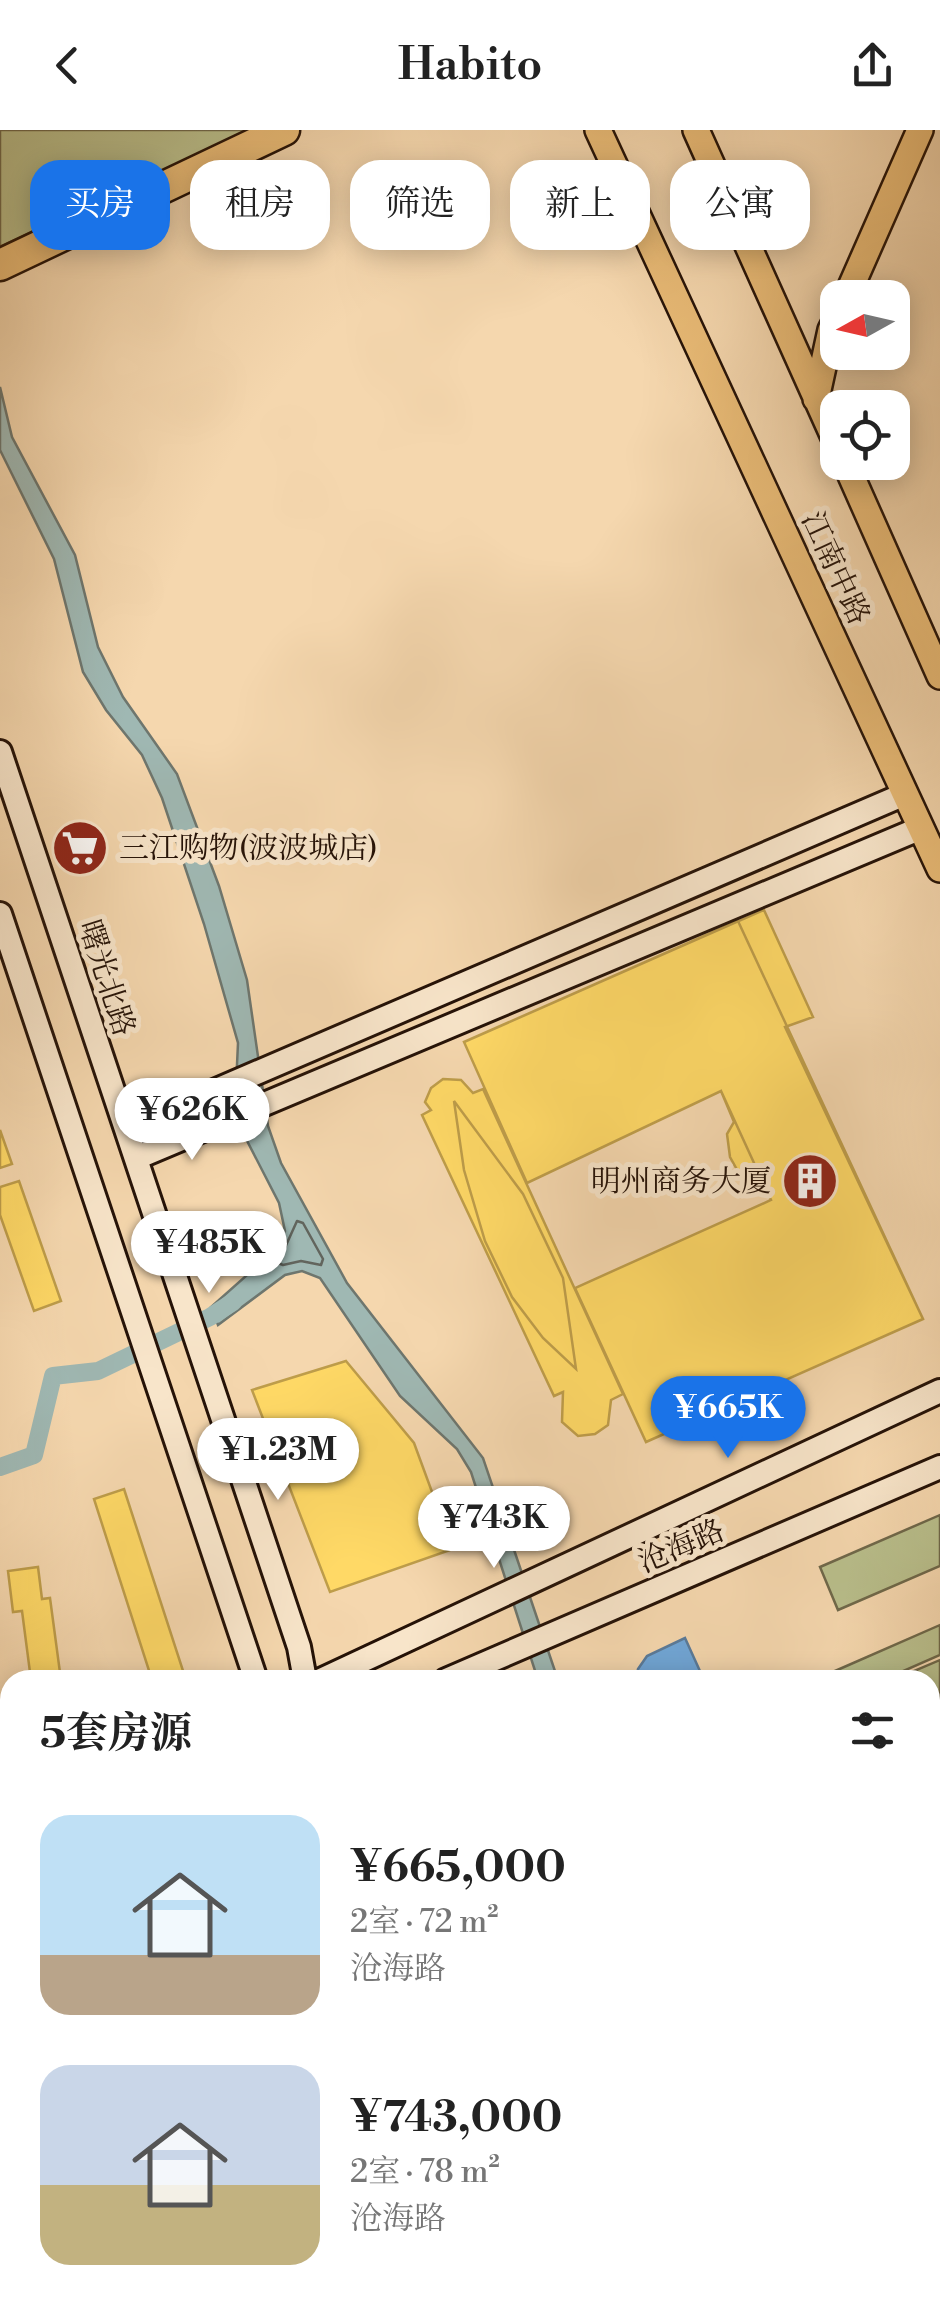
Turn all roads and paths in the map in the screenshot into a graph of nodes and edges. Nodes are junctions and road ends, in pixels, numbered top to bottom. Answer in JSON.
{"nodes":[{"id":1,"x":284,"y":130,"type":"edge"},
{"id":2,"x":598,"y":130,"type":"edge"},
{"id":3,"x":696,"y":130,"type":"edge"},
{"id":4,"x":920,"y":130,"type":"edge"},
{"id":5,"x":0,"y":265,"type":"edge"},
{"id":6,"x":854,"y":280,"type":"edge"},
{"id":7,"x":822,"y":370,"type":"edge"},
{"id":8,"x":816,"y":398,"type":"junction"},
{"id":9,"x":820,"y":407,"type":"edge"},
{"id":10,"x":853,"y":480,"type":"edge"},
{"id":11,"x":940,"y":676,"type":"edge"},
{"id":12,"x":0,"y":752,"type":"edge"},
{"id":13,"x":905,"y":794,"type":"junction"},
{"id":14,"x":921,"y":828,"type":"junction"},
{"id":15,"x":940,"y":869,"type":"edge"},
{"id":16,"x":0,"y":914,"type":"edge"},
{"id":17,"x":126,"y":1129,"type":"junction"},
{"id":18,"x":136,"y":1158,"type":"junction"},
{"id":19,"x":940,"y":1391,"type":"edge"},
{"id":20,"x":940,"y":1467,"type":"edge"},
{"id":21,"x":253,"y":1670,"type":"edge"},
{"id":22,"x":304,"y":1670,"type":"edge"},
{"id":23,"x":342,"y":1670,"type":"edge"},
{"id":24,"x":469,"y":1670,"type":"edge"}],
"edges":[{"from":1,"to":5,"type":"highway"},
{"from":2,"to":13,"type":"main road","name":"江南中路"},
{"from":3,"to":8,"type":"main road"},
{"from":4,"to":6,"type":"main road"},
{"from":7,"to":8,"type":"main road"},
{"from":8,"to":9,"type":"main road"},
{"from":10,"to":11,"type":"main road","name":"江南中路"},
{"from":12,"to":17,"type":"street","name":"曙光北路"},
{"from":13,"to":14,"type":"main road","name":"江南中路"},
{"from":13,"to":17,"type":"street"},
{"from":14,"to":15,"type":"main road","name":"江南中路"},
{"from":14,"to":18,"type":"street"},
{"from":16,"to":21,"type":"street"},
{"from":17,"to":18,"type":"street","name":"曙光北路"},
{"from":18,"to":22,"type":"street","name":"曙光北路"},
{"from":19,"to":23,"type":"street","name":"沧海路"},
{"from":20,"to":24,"type":"street","name":"沧海路"}]}
